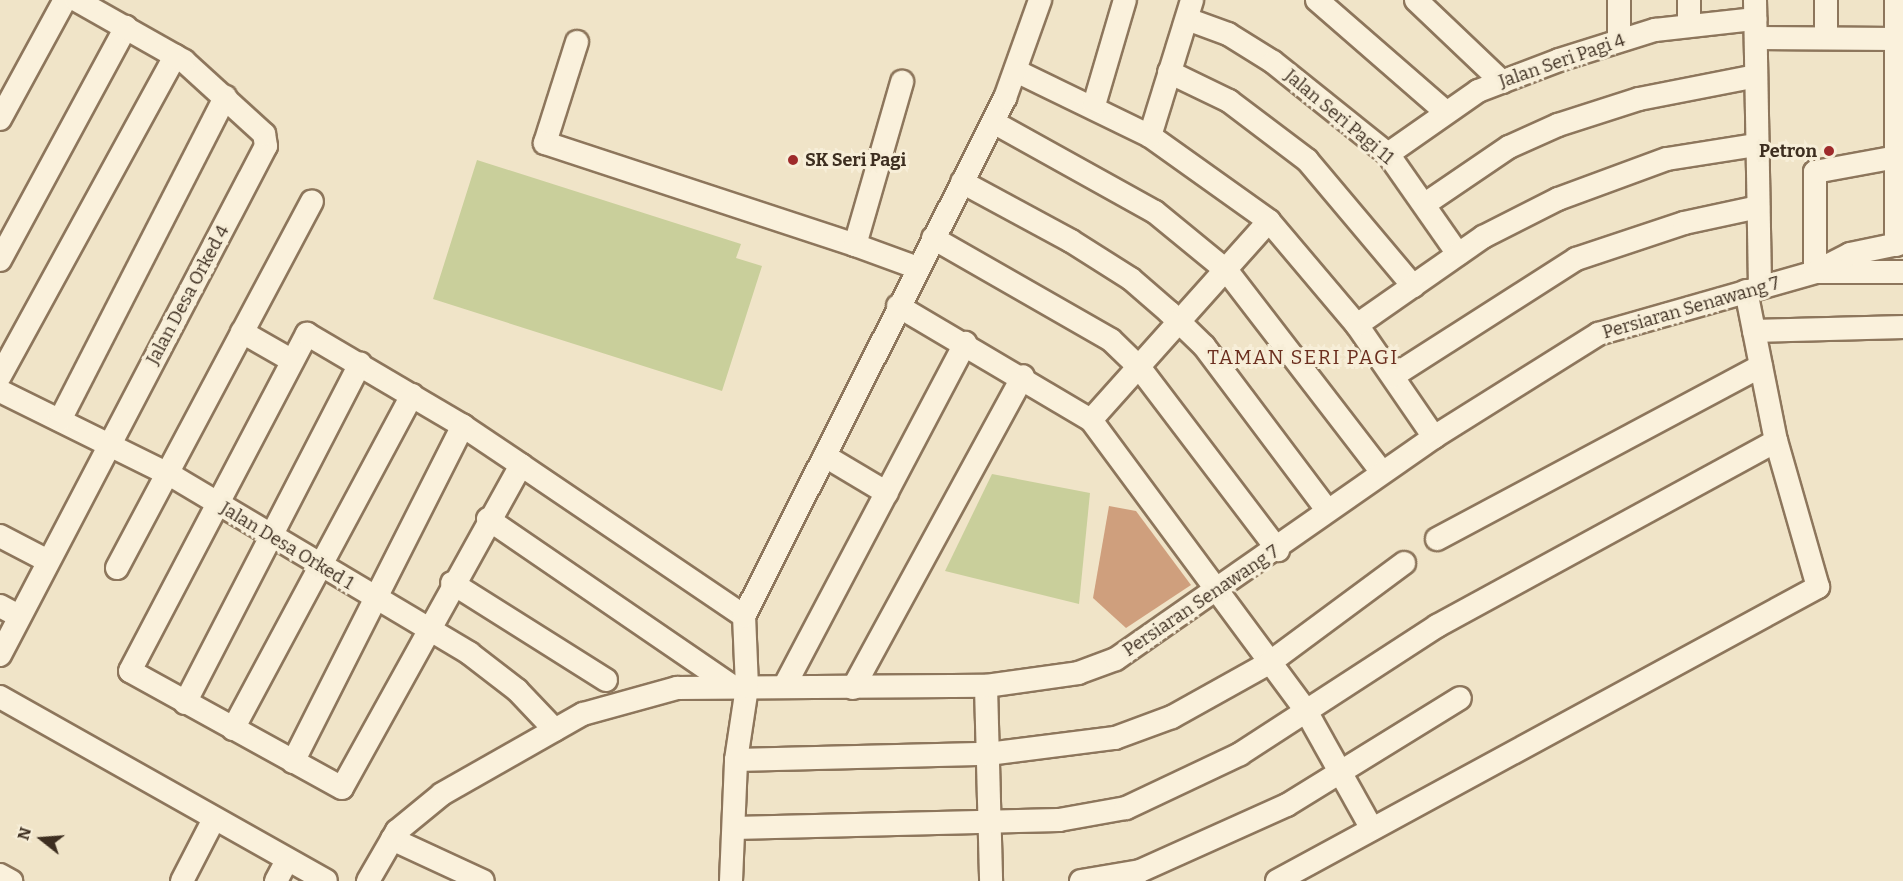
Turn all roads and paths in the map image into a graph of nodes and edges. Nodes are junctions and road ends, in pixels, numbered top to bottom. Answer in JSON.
{"nodes":[{"id":1,"x":64,"y":0,"type":"edge"},
{"id":2,"x":76,"y":0,"type":"edge"},
{"id":3,"x":1040,"y":0,"type":"edge"},
{"id":4,"x":1125,"y":0,"type":"edge"},
{"id":5,"x":1317,"y":0,"type":"edge"},
{"id":6,"x":1416,"y":0,"type":"edge"},
{"id":7,"x":1619,"y":0,"type":"edge"},
{"id":8,"x":1689,"y":0,"type":"edge"},
{"id":9,"x":1826,"y":0,"type":"edge"},
{"id":10,"x":1896,"y":0,"type":"edge"},
{"id":11,"x":1190,"y":9,"type":"edge"},
{"id":12,"x":1755,"y":19,"type":"edge"},
{"id":13,"x":1689,"y":24,"type":"junction"},
{"id":14,"x":126,"y":27,"type":"junction"},
{"id":15,"x":1826,"y":37,"type":"junction"},
{"id":16,"x":1896,"y":39,"type":"junction"},
{"id":17,"x":1619,"y":40,"type":"junction"},
{"id":18,"x":577,"y":42,"type":"dead end"},
{"id":19,"x":175,"y":56,"type":"junction"},
{"id":20,"x":1016,"y":71,"type":"junction"},
{"id":21,"x":1169,"y":72,"type":"junction"},
{"id":22,"x":1756,"y":76,"type":"junction"},
{"id":23,"x":1900,"y":77,"type":"edge"},
{"id":24,"x":902,"y":82,"type":"dead end"},
{"id":25,"x":1502,"y":82,"type":"junction"},
{"id":26,"x":225,"y":97,"type":"junction"},
{"id":27,"x":1094,"y":105,"type":"junction"},
{"id":28,"x":3,"y":107,"type":"edge"},
{"id":29,"x":1446,"y":112,"type":"junction"},
{"id":30,"x":993,"y":122,"type":"junction"},
{"id":31,"x":1150,"y":136,"type":"junction"},
{"id":32,"x":1755,"y":145,"type":"junction"},
{"id":33,"x":1388,"y":154,"type":"junction"},
{"id":34,"x":1897,"y":157,"type":"junction"},
{"id":35,"x":962,"y":182,"type":"junction"},
{"id":36,"x":312,"y":202,"type":"dead end"},
{"id":37,"x":1425,"y":204,"type":"junction"},
{"id":38,"x":1758,"y":207,"type":"junction"},
{"id":39,"x":1269,"y":221,"type":"junction"},
{"id":40,"x":933,"y":238,"type":"junction"},
{"id":41,"x":1899,"y":244,"type":"edge"},
{"id":42,"x":855,"y":245,"type":"junction"},
{"id":43,"x":1458,"y":254,"type":"junction"},
{"id":44,"x":0,"y":260,"type":"edge"},
{"id":45,"x":918,"y":268,"type":"junction"},
{"id":46,"x":1227,"y":272,"type":"junction"},
{"id":47,"x":1815,"y":272,"type":"junction"},
{"id":48,"x":1903,"y":272,"type":"edge"},
{"id":49,"x":1413,"y":286,"type":"junction"},
{"id":50,"x":1753,"y":289,"type":"junction"},
{"id":51,"x":898,"y":306,"type":"junction"},
{"id":52,"x":1179,"y":322,"type":"junction"},
{"id":53,"x":1357,"y":325,"type":"junction"},
{"id":54,"x":1903,"y":327,"type":"edge"},
{"id":55,"x":242,"y":332,"type":"junction"},
{"id":56,"x":1754,"y":332,"type":"junction"},
{"id":57,"x":965,"y":343,"type":"junction"},
{"id":58,"x":291,"y":360,"type":"junction"},
{"id":59,"x":360,"y":364,"type":"junction"},
{"id":60,"x":1761,"y":366,"type":"junction"},
{"id":61,"x":1139,"y":367,"type":"junction"},
{"id":62,"x":0,"y":376,"type":"edge"},
{"id":63,"x":1023,"y":376,"type":"junction"},
{"id":64,"x":1394,"y":376,"type":"junction"},
{"id":65,"x":0,"y":391,"type":"edge"},
{"id":66,"x":412,"y":395,"type":"junction"},
{"id":67,"x":60,"y":420,"type":"junction"},
{"id":68,"x":1091,"y":420,"type":"junction"},
{"id":69,"x":463,"y":426,"type":"junction"},
{"id":70,"x":1434,"y":436,"type":"junction"},
{"id":71,"x":1776,"y":441,"type":"junction"},
{"id":72,"x":109,"y":445,"type":"junction"},
{"id":73,"x":825,"y":456,"type":"junction"},
{"id":74,"x":521,"y":465,"type":"junction"},
{"id":75,"x":1382,"y":472,"type":"junction"},
{"id":76,"x":166,"y":473,"type":"junction"},
{"id":77,"x":887,"y":492,"type":"junction"},
{"id":78,"x":218,"y":505,"type":"junction"},
{"id":79,"x":1327,"y":510,"type":"junction"},
{"id":80,"x":488,"y":519,"type":"junction"},
{"id":81,"x":0,"y":536,"type":"edge"},
{"id":82,"x":269,"y":537,"type":"junction"},
{"id":83,"x":1437,"y":539,"type":"dead end"},
{"id":84,"x":1278,"y":550,"type":"junction"},
{"id":85,"x":46,"y":560,"type":"junction"},
{"id":86,"x":1404,"y":563,"type":"dead end"},
{"id":87,"x":117,"y":568,"type":"dead end"},
{"id":88,"x":321,"y":569,"type":"junction"},
{"id":89,"x":453,"y":584,"type":"junction"},
{"id":90,"x":1220,"y":591,"type":"junction"},
{"id":91,"x":374,"y":599,"type":"junction"},
{"id":92,"x":10,"y":611,"type":"edge"},
{"id":93,"x":744,"y":616,"type":"junction"},
{"id":94,"x":429,"y":630,"type":"junction"},
{"id":95,"x":0,"y":655,"type":"edge"},
{"id":96,"x":1269,"y":663,"type":"junction"},
{"id":97,"x":606,"y":680,"type":"dead end"},
{"id":98,"x":739,"y":686,"type":"junction"},
{"id":99,"x":986,"y":686,"type":"junction"},
{"id":100,"x":784,"y":687,"type":"junction"},
{"id":101,"x":853,"y":688,"type":"junction"},
{"id":102,"x":0,"y":697,"type":"edge"},
{"id":103,"x":1460,"y":698,"type":"dead end"},
{"id":104,"x":185,"y":703,"type":"junction"},
{"id":105,"x":1306,"y":711,"type":"junction"},
{"id":106,"x":233,"y":729,"type":"junction"},
{"id":107,"x":555,"y":730,"type":"junction"},
{"id":108,"x":988,"y":754,"type":"junction"},
{"id":109,"x":736,"y":760,"type":"junction"},
{"id":110,"x":293,"y":762,"type":"junction"},
{"id":111,"x":1340,"y":772,"type":"junction"},
{"id":112,"x":214,"y":819,"type":"junction"},
{"id":113,"x":990,"y":822,"type":"junction"},
{"id":114,"x":734,"y":828,"type":"junction"},
{"id":115,"x":1372,"y":829,"type":"junction"},
{"id":116,"x":392,"y":839,"type":"junction"},
{"id":117,"x":287,"y":860,"type":"junction"},
{"id":118,"x":1317,"y":870,"type":"edge"},
{"id":119,"x":0,"y":875,"type":"edge"},
{"id":120,"x":461,"y":875,"type":"edge"},
{"id":121,"x":11,"y":881,"type":"edge"},
{"id":122,"x":182,"y":881,"type":"edge"},
{"id":123,"x":276,"y":881,"type":"edge"},
{"id":124,"x":326,"y":881,"type":"edge"},
{"id":125,"x":368,"y":881,"type":"edge"},
{"id":126,"x":483,"y":881,"type":"edge"},
{"id":127,"x":731,"y":881,"type":"edge"},
{"id":128,"x":991,"y":881,"type":"edge"},
{"id":129,"x":1081,"y":881,"type":"edge"},
{"id":130,"x":1277,"y":881,"type":"edge"}],
"edges":[{"from":1,"to":28,"type":"street"},
{"from":2,"to":14,"type":"street"},
{"from":3,"to":20,"type":"street"},
{"from":4,"to":27,"type":"street"},
{"from":5,"to":29,"type":"street"},
{"from":6,"to":25,"type":"street"},
{"from":7,"to":17,"type":"street"},
{"from":8,"to":13,"type":"street"},
{"from":9,"to":15,"type":"street"},
{"from":10,"to":16,"type":"street"},
{"from":11,"to":21,"type":"street"},
{"from":11,"to":33,"type":"street","name":"Jalan Seri Pagi 11"},
{"from":12,"to":13,"type":"street","name":"Jalan Seri Pagi 4"},
{"from":12,"to":15,"type":"street","name":"Jalan Seri Pagi 4"},
{"from":12,"to":22,"type":"street"},
{"from":13,"to":17,"type":"street","name":"Jalan Seri Pagi 4"},
{"from":14,"to":19,"type":"street"},
{"from":14,"to":44,"type":"street"},
{"from":15,"to":16,"type":"street","name":"Jalan Seri Pagi 4"},
{"from":16,"to":23,"type":"street"},
{"from":17,"to":25,"type":"street","name":"Jalan Seri Pagi 4"},
{"from":18,"to":42,"type":"street"},
{"from":19,"to":26,"type":"street"},
{"from":19,"to":62,"type":"street"},
{"from":20,"to":27,"type":"street"},
{"from":20,"to":30,"type":"street"},
{"from":21,"to":31,"type":"street"},
{"from":21,"to":49,"type":"street"},
{"from":22,"to":32,"type":"street"},
{"from":22,"to":37,"type":"street"},
{"from":23,"to":34,"type":"street"},
{"from":24,"to":42,"type":"street"},
{"from":25,"to":29,"type":"street","name":"Jalan Seri Pagi 4"},
{"from":26,"to":67,"type":"street"},
{"from":26,"to":72,"type":"street","name":"Jalan Desa Orked 4"},
{"from":27,"to":31,"type":"street"},
{"from":29,"to":33,"type":"street","name":"Jalan Seri Pagi 4"},
{"from":30,"to":35,"type":"street"},
{"from":30,"to":46,"type":"street"},
{"from":31,"to":39,"type":"street"},
{"from":32,"to":38,"type":"street"},
{"from":32,"to":43,"type":"street"},
{"from":33,"to":37,"type":"street","name":"Jalan Seri Pagi 11"},
{"from":34,"to":41,"type":"street"},
{"from":34,"to":47,"type":"street"},
{"from":35,"to":40,"type":"street"},
{"from":35,"to":52,"type":"street"},
{"from":36,"to":55,"type":"street"},
{"from":37,"to":43,"type":"street","name":"Jalan Seri Pagi 11"},
{"from":38,"to":50,"type":"street"},
{"from":38,"to":64,"type":"street"},
{"from":39,"to":46,"type":"street"},
{"from":39,"to":53,"type":"street"},
{"from":40,"to":45,"type":"street"},
{"from":40,"to":61,"type":"street"},
{"from":41,"to":47,"type":"street"},
{"from":42,"to":45,"type":"street"},
{"from":43,"to":49,"type":"street"},
{"from":45,"to":51,"type":"street"},
{"from":46,"to":52,"type":"street"},
{"from":46,"to":75,"type":"street"},
{"from":47,"to":48,"type":"street"},
{"from":47,"to":50,"type":"street","name":"Persiaran Senawang 7"},
{"from":49,"to":53,"type":"street"},
{"from":50,"to":56,"type":"street"},
{"from":50,"to":70,"type":"street","name":"Persiaran Senawang 7"},
{"from":51,"to":57,"type":"street"},
{"from":51,"to":73,"type":"street"},
{"from":52,"to":61,"type":"street"},
{"from":52,"to":79,"type":"street"},
{"from":53,"to":64,"type":"street"},
{"from":54,"to":56,"type":"street"},
{"from":55,"to":58,"type":"street"},
{"from":55,"to":76,"type":"street"},
{"from":56,"to":60,"type":"street"},
{"from":57,"to":63,"type":"street"},
{"from":57,"to":77,"type":"street"},
{"from":58,"to":59,"type":"street"},
{"from":58,"to":78,"type":"street"},
{"from":59,"to":66,"type":"street"},
{"from":59,"to":82,"type":"street"},
{"from":60,"to":71,"type":"street"},
{"from":60,"to":83,"type":"street"},
{"from":61,"to":68,"type":"street"},
{"from":61,"to":84,"type":"street"},
{"from":63,"to":68,"type":"street"},
{"from":63,"to":101,"type":"street"},
{"from":64,"to":70,"type":"street"},
{"from":65,"to":67,"type":"street","name":"Jalan Desa Orked 1"},
{"from":66,"to":69,"type":"street"},
{"from":66,"to":88,"type":"street"},
{"from":67,"to":72,"type":"street","name":"Jalan Desa Orked 1"},
{"from":68,"to":90,"type":"street"},
{"from":69,"to":74,"type":"street"},
{"from":69,"to":91,"type":"street"},
{"from":70,"to":75,"type":"street","name":"Persiaran Senawang 7"},
{"from":71,"to":105,"type":"street"},
{"from":71,"to":115,"type":"street"},
{"from":72,"to":76,"type":"street","name":"Jalan Desa Orked 1"},
{"from":72,"to":85,"type":"street","name":"Jalan Desa Orked 4"},
{"from":73,"to":77,"type":"street"},
{"from":73,"to":93,"type":"street"},
{"from":74,"to":80,"type":"street"},
{"from":74,"to":93,"type":"street"},
{"from":75,"to":79,"type":"street","name":"Persiaran Senawang 7"},
{"from":76,"to":78,"type":"street","name":"Jalan Desa Orked 1"},
{"from":76,"to":87,"type":"street"},
{"from":77,"to":100,"type":"street"},
{"from":78,"to":82,"type":"street","name":"Jalan Desa Orked 1"},
{"from":78,"to":104,"type":"street"},
{"from":79,"to":84,"type":"street","name":"Persiaran Senawang 7"},
{"from":80,"to":89,"type":"street"},
{"from":80,"to":98,"type":"street"},
{"from":81,"to":85,"type":"street"},
{"from":82,"to":88,"type":"street","name":"Jalan Desa Orked 1"},
{"from":82,"to":104,"type":"street"},
{"from":84,"to":90,"type":"street","name":"Persiaran Senawang 7"},
{"from":85,"to":92,"type":"street","name":"Jalan Desa Orked 4"},
{"from":86,"to":96,"type":"street"},
{"from":88,"to":91,"type":"street","name":"Jalan Desa Orked 1"},
{"from":88,"to":106,"type":"street"},
{"from":89,"to":94,"type":"street"},
{"from":89,"to":97,"type":"street"},
{"from":90,"to":96,"type":"street"},
{"from":90,"to":99,"type":"street","name":"Persiaran Senawang 7"},
{"from":91,"to":94,"type":"street","name":"Jalan Desa Orked 1"},
{"from":91,"to":110,"type":"street"},
{"from":92,"to":95,"type":"street","name":"Jalan Desa Orked 4"},
{"from":93,"to":98,"type":"street"},
{"from":94,"to":107,"type":"street","name":"Jalan Desa Orked 1"},
{"from":94,"to":110,"type":"street"},
{"from":96,"to":105,"type":"street"},
{"from":96,"to":108,"type":"street"},
{"from":98,"to":100,"type":"street","name":"Persiaran Senawang 7"},
{"from":98,"to":107,"type":"street","name":"Persiaran Senawang 7"},
{"from":98,"to":109,"type":"street"},
{"from":99,"to":101,"type":"street","name":"Persiaran Senawang 7"},
{"from":99,"to":108,"type":"street"},
{"from":100,"to":101,"type":"street","name":"Persiaran Senawang 7"},
{"from":102,"to":112,"type":"street"},
{"from":103,"to":111,"type":"street"},
{"from":104,"to":106,"type":"street"},
{"from":105,"to":111,"type":"street"},
{"from":105,"to":113,"type":"street"},
{"from":106,"to":110,"type":"street"},
{"from":107,"to":116,"type":"street","name":"Persiaran Senawang 7"},
{"from":108,"to":109,"type":"street"},
{"from":108,"to":113,"type":"street"},
{"from":109,"to":114,"type":"street"},
{"from":111,"to":115,"type":"street"},
{"from":111,"to":129,"type":"street"},
{"from":112,"to":117,"type":"street"},
{"from":112,"to":122,"type":"street"},
{"from":113,"to":114,"type":"street"},
{"from":113,"to":128,"type":"street"},
{"from":114,"to":127,"type":"street"},
{"from":115,"to":118,"type":"street"},
{"from":116,"to":120,"type":"street"},
{"from":116,"to":125,"type":"street","name":"Persiaran Senawang 7"},
{"from":117,"to":123,"type":"street"},
{"from":117,"to":124,"type":"street"},
{"from":118,"to":130,"type":"street"},
{"from":119,"to":121,"type":"street"},
{"from":120,"to":126,"type":"street"}]}
